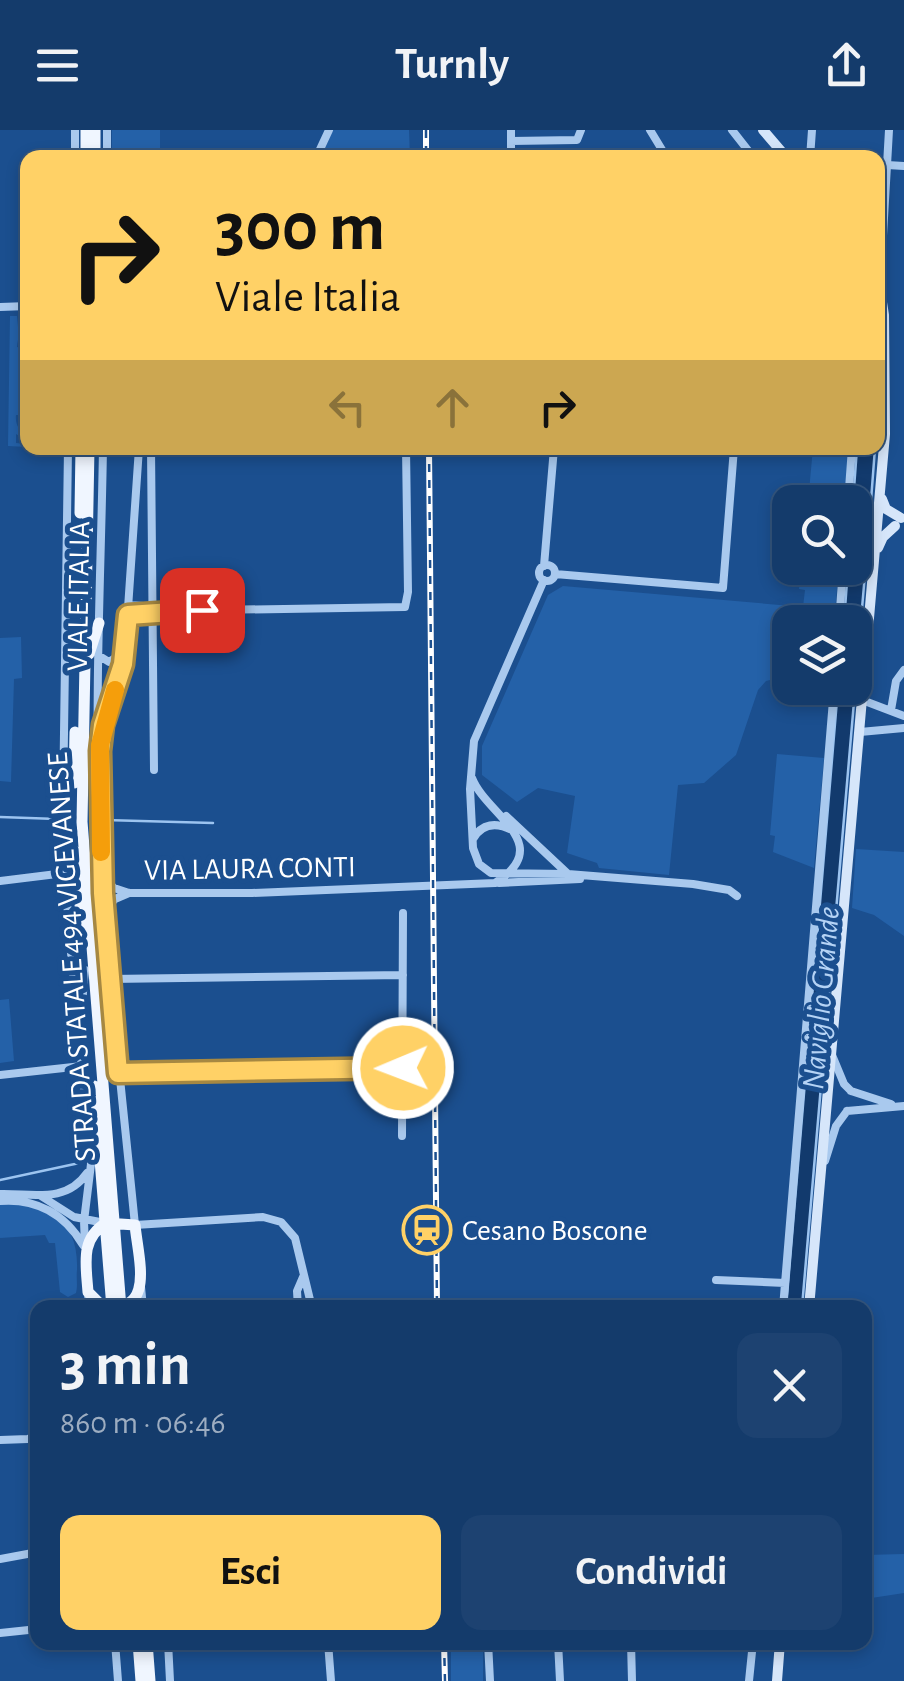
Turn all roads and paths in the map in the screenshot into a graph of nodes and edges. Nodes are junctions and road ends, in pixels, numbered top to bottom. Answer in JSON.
{"nodes":[{"id":1,"x":511,"y":130,"type":"edge"},
{"id":2,"x":582,"y":130,"type":"edge"},
{"id":3,"x":732,"y":130,"type":"edge"},
{"id":4,"x":763,"y":130,"type":"edge"},
{"id":5,"x":889,"y":130,"type":"edge"},
{"id":6,"x":511,"y":141,"type":"junction"},
{"id":7,"x":746,"y":148,"type":"joint"},
{"id":8,"x":511,"y":150,"type":"edge"},
{"id":9,"x":743,"y":150,"type":"edge"},
{"id":10,"x":780,"y":150,"type":"edge"},
{"id":11,"x":887,"y":165,"type":"junction"},
{"id":12,"x":904,"y":166,"type":"edge"},
{"id":13,"x":885,"y":200,"type":"edge"},
{"id":14,"x":68,"y":455,"type":"edge"},
{"id":15,"x":81,"y":455,"type":"edge"},
{"id":16,"x":89,"y":455,"type":"edge"},
{"id":17,"x":103,"y":455,"type":"edge"},
{"id":18,"x":139,"y":455,"type":"edge"},
{"id":19,"x":151,"y":455,"type":"edge"},
{"id":20,"x":406,"y":455,"type":"edge"},
{"id":21,"x":553,"y":455,"type":"edge"},
{"id":22,"x":733,"y":455,"type":"edge"},
{"id":23,"x":851,"y":455,"type":"edge"},
{"id":24,"x":883,"y":455,"type":"edge"},
{"id":25,"x":849,"y":485,"type":"edge"},
{"id":26,"x":880,"y":494,"type":"junction"},
{"id":27,"x":878,"y":521,"type":"junction"},
{"id":28,"x":901,"y":523,"type":"edge"},
{"id":29,"x":875,"y":558,"type":"junction"},
{"id":30,"x":544,"y":566,"type":"junction"},
{"id":31,"x":555,"y":574,"type":"junction"},
{"id":32,"x":544,"y":580,"type":"junction"},
{"id":33,"x":871,"y":605,"type":"edge"},
{"id":34,"x":128,"y":610,"type":"junction"},
{"id":35,"x":152,"y":611,"type":"junction"},
{"id":36,"x":99,"y":623,"type":"junction"},
{"id":37,"x":125,"y":652,"type":"junction"},
{"id":38,"x":98,"y":655,"type":"junction"},
{"id":39,"x":904,"y":670,"type":"edge"},
{"id":40,"x":872,"y":703,"type":"edge"},
{"id":41,"x":833,"y":705,"type":"edge"},
{"id":42,"x":862,"y":705,"type":"edge"},
{"id":43,"x":103,"y":708,"type":"junction"},
{"id":44,"x":891,"y":710,"type":"junction"},
{"id":45,"x":904,"y":716,"type":"edge"},
{"id":46,"x":83,"y":728,"type":"junction"},
{"id":47,"x":904,"y":728,"type":"edge"},
{"id":48,"x":860,"y":732,"type":"junction"},
{"id":49,"x":154,"y":770,"type":"dead end"},
{"id":50,"x":472,"y":774,"type":"junction"},
{"id":51,"x":497,"y":809,"type":"junction"},
{"id":52,"x":515,"y":833,"type":"junction"},
{"id":53,"x":473,"y":839,"type":"junction"},
{"id":54,"x":65,"y":874,"type":"junction"},
{"id":55,"x":568,"y":874,"type":"junction"},
{"id":56,"x":102,"y":875,"type":"junction"},
{"id":57,"x":596,"y":877,"type":"junction"},
{"id":58,"x":0,"y":881,"type":"edge"},
{"id":59,"x":495,"y":883,"type":"junction"},
{"id":60,"x":129,"y":892,"type":"junction"},
{"id":61,"x":737,"y":896,"type":"dead end"},
{"id":62,"x":105,"y":910,"type":"junction"},
{"id":63,"x":402,"y":913,"type":"dead end"},
{"id":64,"x":85,"y":970,"type":"junction"},
{"id":65,"x":403,"y":975,"type":"junction"},
{"id":66,"x":110,"y":980,"type":"junction"},
{"id":67,"x":78,"y":1029,"type":"junction"},
{"id":68,"x":832,"y":1054,"type":"junction"},
{"id":69,"x":82,"y":1066,"type":"junction"},
{"id":70,"x":403,"y":1068,"type":"junction"},
{"id":71,"x":118,"y":1073,"type":"junction"},
{"id":72,"x":0,"y":1075,"type":"edge"},
{"id":73,"x":850,"y":1091,"type":"junction"},
{"id":74,"x":828,"y":1100,"type":"junction"},
{"id":75,"x":900,"y":1106,"type":"edge"},
{"id":76,"x":847,"y":1110,"type":"junction"},
{"id":77,"x":402,"y":1136,"type":"dead end"},
{"id":78,"x":91,"y":1164,"type":"junction"},
{"id":79,"x":821,"y":1173,"type":"junction"},
{"id":80,"x":41,"y":1196,"type":"junction"},
{"id":81,"x":0,"y":1197,"type":"edge"},
{"id":82,"x":134,"y":1207,"type":"junction"},
{"id":83,"x":84,"y":1220,"type":"junction"},
{"id":84,"x":110,"y":1223,"type":"junction"},
{"id":85,"x":135,"y":1225,"type":"junction"},
{"id":86,"x":155,"y":1225,"type":"junction"},
{"id":87,"x":85,"y":1249,"type":"junction"},
{"id":88,"x":138,"y":1249,"type":"junction"},
{"id":89,"x":303,"y":1277,"type":"junction"},
{"id":90,"x":716,"y":1280,"type":"dead end"},
{"id":91,"x":785,"y":1283,"type":"junction"},
{"id":92,"x":141,"y":1287,"type":"junction"},
{"id":93,"x":88,"y":1292,"type":"junction"},
{"id":94,"x":88,"y":1300,"type":"edge"},
{"id":95,"x":96,"y":1300,"type":"edge"},
{"id":96,"x":112,"y":1300,"type":"edge"},
{"id":97,"x":119,"y":1300,"type":"edge"},
{"id":98,"x":132,"y":1300,"type":"edge"},
{"id":99,"x":142,"y":1300,"type":"edge"},
{"id":100,"x":297,"y":1300,"type":"edge"},
{"id":101,"x":310,"y":1300,"type":"edge"},
{"id":102,"x":784,"y":1300,"type":"edge"},
{"id":103,"x":810,"y":1300,"type":"edge"},
{"id":104,"x":30,"y":1438,"type":"edge"},
{"id":105,"x":0,"y":1440,"type":"edge"},
{"id":106,"x":30,"y":1553,"type":"edge"},
{"id":107,"x":0,"y":1559,"type":"edge"},
{"id":108,"x":30,"y":1630,"type":"edge"},
{"id":109,"x":0,"y":1632,"type":"edge"},
{"id":110,"x":116,"y":1650,"type":"edge"},
{"id":111,"x":139,"y":1650,"type":"edge"},
{"id":112,"x":148,"y":1650,"type":"edge"},
{"id":113,"x":168,"y":1650,"type":"edge"},
{"id":114,"x":329,"y":1650,"type":"edge"},
{"id":115,"x":488,"y":1650,"type":"edge"},
{"id":116,"x":558,"y":1650,"type":"edge"},
{"id":117,"x":631,"y":1650,"type":"edge"},
{"id":118,"x":752,"y":1650,"type":"edge"},
{"id":119,"x":779,"y":1650,"type":"edge"},
{"id":120,"x":118,"y":1681,"type":"edge"},
{"id":121,"x":141,"y":1681,"type":"edge"},
{"id":122,"x":150,"y":1681,"type":"edge"},
{"id":123,"x":170,"y":1681,"type":"edge"},
{"id":124,"x":332,"y":1681,"type":"edge"},
{"id":125,"x":490,"y":1681,"type":"edge"},
{"id":126,"x":560,"y":1681,"type":"edge"},
{"id":127,"x":632,"y":1681,"type":"edge"},
{"id":128,"x":749,"y":1681,"type":"edge"},
{"id":129,"x":776,"y":1681,"type":"edge"}],
"edges":[{"from":1,"to":6,"type":"street"},
{"from":2,"to":6,"type":"street"},
{"from":3,"to":7,"type":"street"},
{"from":4,"to":10,"type":"main road"},
{"from":5,"to":11,"type":"street"},
{"from":6,"to":8,"type":"street"},
{"from":7,"to":9,"type":"street"},
{"from":11,"to":12,"type":"street"},
{"from":11,"to":13,"type":"street"},
{"from":14,"to":54,"type":"street","name":"VIALE ITALIA"},
{"from":15,"to":64,"type":"main road","name":"STRADA STATALE 494 VIGEVANESE"},
{"from":16,"to":46,"type":"main road","name":"STRADA STATALE 494 VIGEVANESE"},
{"from":17,"to":36,"type":"street","name":"VIALE ITALIA"},
{"from":18,"to":34,"type":"street"},
{"from":19,"to":35,"type":"street"},
{"from":20,"to":35,"type":"street"},
{"from":21,"to":30,"type":"street"},
{"from":22,"to":31,"type":"street"},
{"from":23,"to":25,"type":"street"},
{"from":24,"to":26,"type":"main road"},
{"from":26,"to":27,"type":"main road"},
{"from":26,"to":28,"type":"main road"},
{"from":27,"to":28,"type":"main road"},
{"from":27,"to":29,"type":"main road"},
{"from":28,"to":29,"type":"main road"},
{"from":29,"to":33,"type":"main road"},
{"from":30,"to":31,"type":"street"},
{"from":30,"to":32,"type":"street"},
{"from":31,"to":32,"type":"street"},
{"from":32,"to":50,"type":"street"},
{"from":34,"to":35,"type":"street"},
{"from":34,"to":37,"type":"street"},
{"from":35,"to":49,"type":"street"},
{"from":36,"to":38,"type":"street","name":"VIALE ITALIA"},
{"from":36,"to":46,"type":"main road"},
{"from":37,"to":38,"type":"street"},
{"from":37,"to":43,"type":"street"},
{"from":38,"to":43,"type":"street","name":"VIALE ITALIA"},
{"from":39,"to":44,"type":"street"},
{"from":40,"to":44,"type":"street"},
{"from":41,"to":91,"type":"street"},
{"from":42,"to":48,"type":"main road"},
{"from":43,"to":56,"type":"street","name":"VIALE ITALIA"},
{"from":44,"to":45,"type":"street"},
{"from":46,"to":84,"type":"main road","name":"STRADA STATALE 494 VIGEVANESE"},
{"from":47,"to":48,"type":"street"},
{"from":48,"to":68,"type":"main road"},
{"from":50,"to":51,"type":"street"},
{"from":50,"to":53,"type":"street"},
{"from":51,"to":52,"type":"street"},
{"from":51,"to":55,"type":"street"},
{"from":52,"to":53,"type":"street"},
{"from":52,"to":59,"type":"street"},
{"from":53,"to":55,"type":"street"},
{"from":54,"to":58,"type":"street"},
{"from":54,"to":67,"type":"street","name":"VIALE ITALIA"},
{"from":55,"to":57,"type":"street"},
{"from":56,"to":60,"type":"street","name":"VIA LAURA CONTI"},
{"from":56,"to":62,"type":"street","name":"VIALE ITALIA"},
{"from":57,"to":59,"type":"street","name":"VIA LAURA CONTI"},
{"from":57,"to":61,"type":"street"},
{"from":59,"to":60,"type":"street","name":"VIA LAURA CONTI"},
{"from":60,"to":62,"type":"street","name":"VIA LAURA CONTI"},
{"from":62,"to":66,"type":"street","name":"VIALE ITALIA"},
{"from":63,"to":65,"type":"street"},
{"from":64,"to":67,"type":"street","name":"VIALE ITALIA"},
{"from":64,"to":84,"type":"main road","name":"STRADA STATALE 494 VIGEVANESE"},
{"from":65,"to":66,"type":"street"},
{"from":65,"to":70,"type":"street"},
{"from":66,"to":71,"type":"street","name":"VIALE ITALIA"},
{"from":67,"to":69,"type":"street","name":"VIALE ITALIA"},
{"from":68,"to":73,"type":"street"},
{"from":68,"to":74,"type":"main road"},
{"from":69,"to":72,"type":"street"},
{"from":69,"to":78,"type":"street","name":"VIALE ITALIA"},
{"from":70,"to":71,"type":"street"},
{"from":70,"to":77,"type":"street"},
{"from":71,"to":82,"type":"street","name":"VIALE ITALIA"},
{"from":73,"to":74,"type":"street"},
{"from":73,"to":75,"type":"street"},
{"from":74,"to":76,"type":"street"},
{"from":74,"to":79,"type":"main road"},
{"from":75,"to":76,"type":"street"},
{"from":76,"to":79,"type":"street"},
{"from":78,"to":80,"type":"street"},
{"from":78,"to":83,"type":"street","name":"VIALE ITALIA"},
{"from":79,"to":103,"type":"main road"},
{"from":80,"to":81,"type":"street"},
{"from":80,"to":83,"type":"street"},
{"from":81,"to":87,"type":"street"},
{"from":82,"to":85,"type":"street","name":"VIALE ITALIA"},
{"from":82,"to":86,"type":"street"},
{"from":83,"to":84,"type":"street"},
{"from":83,"to":87,"type":"street","name":"VIALE ITALIA"},
{"from":84,"to":85,"type":"main road"},
{"from":84,"to":87,"type":"main road"},
{"from":84,"to":96,"type":"main road"},
{"from":84,"to":97,"type":"main road"},
{"from":85,"to":86,"type":"street"},
{"from":85,"to":88,"type":"main road"},
{"from":86,"to":88,"type":"street"},
{"from":86,"to":89,"type":"street"},
{"from":87,"to":93,"type":"main road"},
{"from":88,"to":92,"type":"main road"},
{"from":89,"to":100,"type":"street"},
{"from":89,"to":101,"type":"street"},
{"from":90,"to":91,"type":"street"},
{"from":91,"to":102,"type":"street"},
{"from":92,"to":98,"type":"main road"},
{"from":92,"to":99,"type":"street"},
{"from":93,"to":94,"type":"street"},
{"from":93,"to":95,"type":"main road"},
{"from":104,"to":105,"type":"street"},
{"from":106,"to":107,"type":"street"},
{"from":108,"to":109,"type":"street"},
{"from":110,"to":120,"type":"street"},
{"from":111,"to":121,"type":"main road"},
{"from":112,"to":122,"type":"main road"},
{"from":113,"to":123,"type":"street"},
{"from":114,"to":124,"type":"street"},
{"from":115,"to":125,"type":"street"},
{"from":116,"to":126,"type":"street"},
{"from":117,"to":127,"type":"street"},
{"from":118,"to":128,"type":"street"},
{"from":119,"to":129,"type":"main road"}]}
